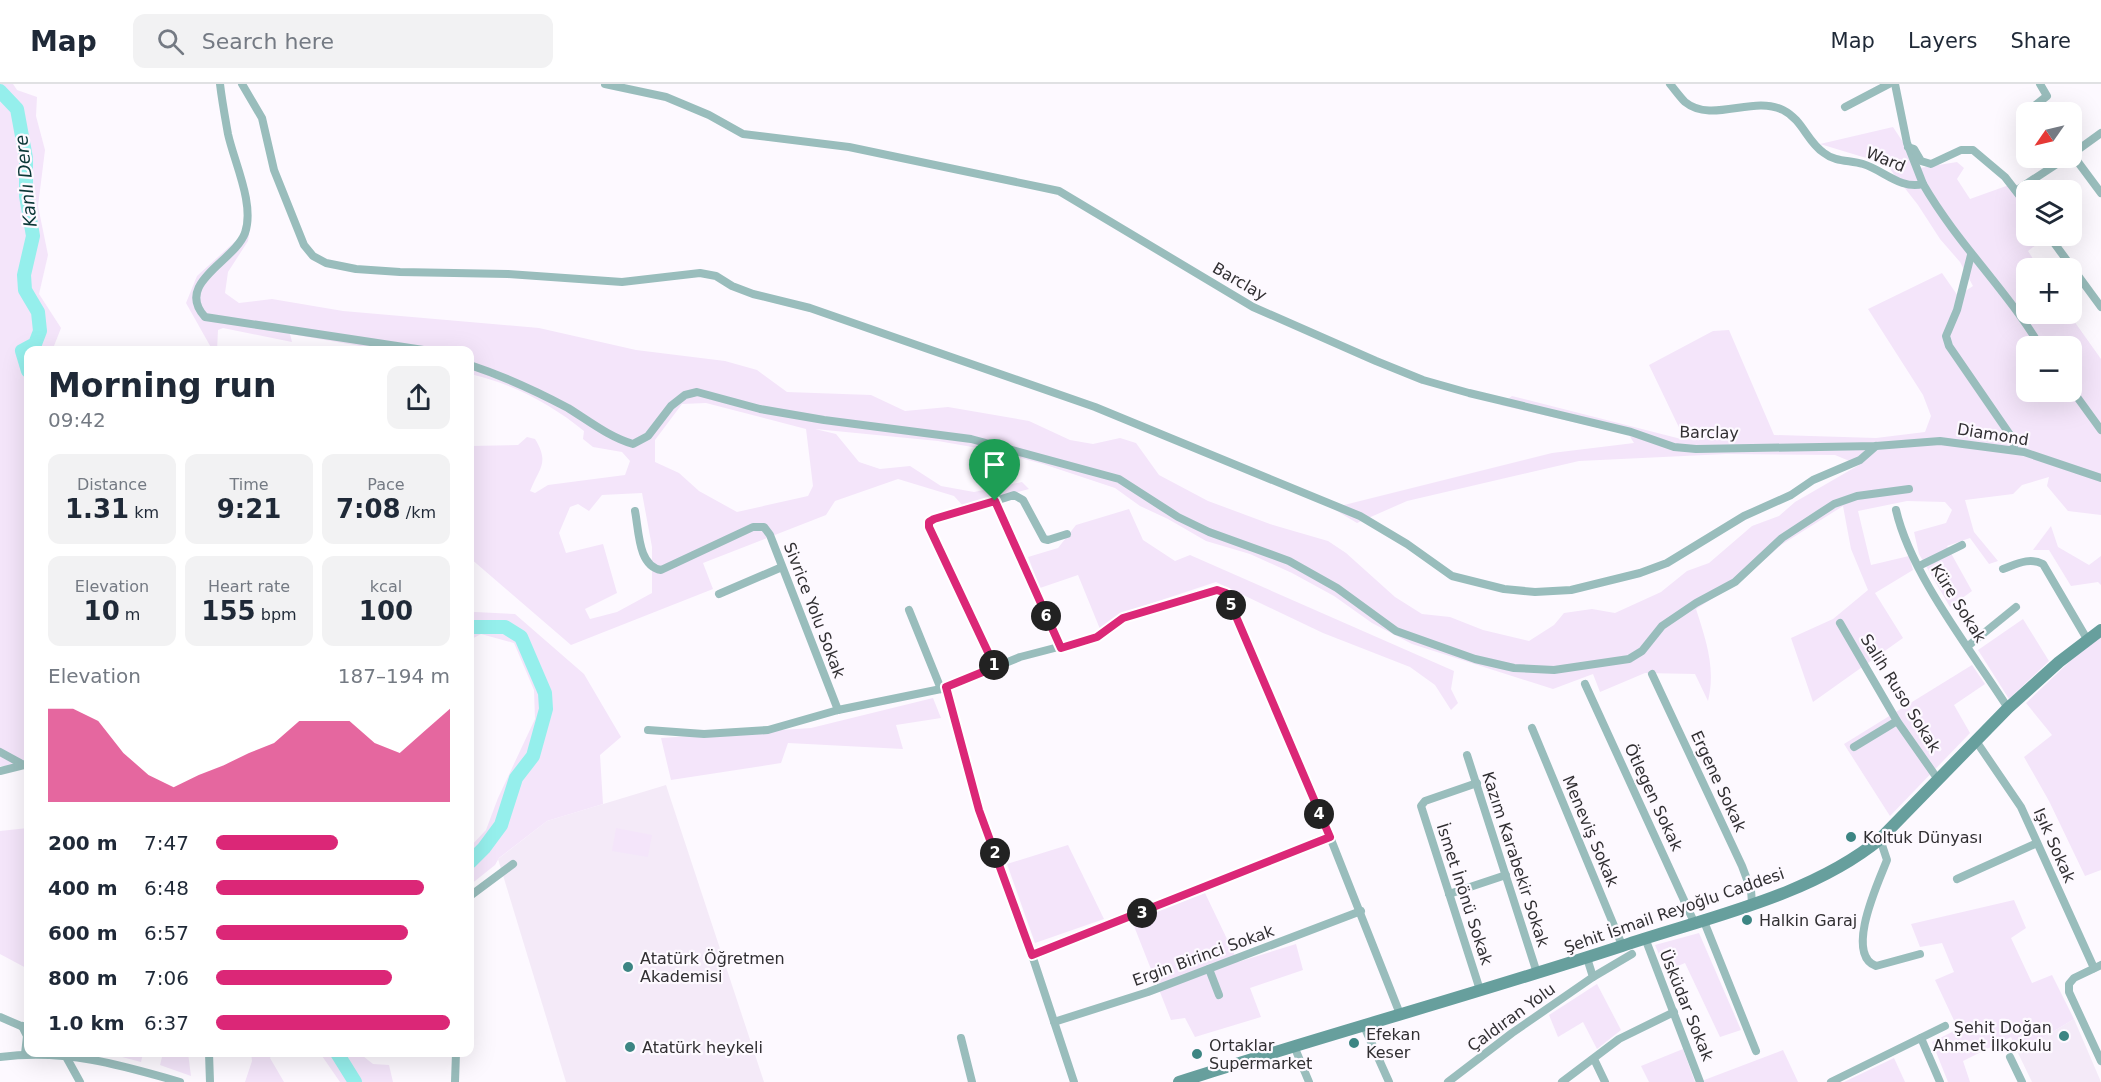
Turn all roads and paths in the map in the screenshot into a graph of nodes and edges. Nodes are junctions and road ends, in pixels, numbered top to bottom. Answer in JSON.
{"nodes":[{"id":1,"x":220,"y":84,"type":"edge"},
{"id":2,"x":242,"y":84,"type":"edge"},
{"id":3,"x":604,"y":84,"type":"edge"},
{"id":4,"x":1670,"y":84,"type":"edge"},
{"id":5,"x":1889,"y":84,"type":"edge"},
{"id":6,"x":1895,"y":84,"type":"edge"},
{"id":7,"x":2040,"y":84,"type":"edge"},
{"id":8,"x":2039,"y":102,"type":"edge"},
{"id":9,"x":1845,"y":107,"type":"dead end"},
{"id":10,"x":2101,"y":133,"type":"edge"},
{"id":11,"x":1908,"y":147,"type":"junction"},
{"id":12,"x":2082,"y":147,"type":"edge"},
{"id":13,"x":2082,"y":167,"type":"edge"},
{"id":14,"x":2051,"y":168,"type":"edge"},
{"id":15,"x":2032,"y":180,"type":"edge"},
{"id":16,"x":1923,"y":184,"type":"junction"},
{"id":17,"x":2016,"y":189,"type":"edge"},
{"id":18,"x":2101,"y":193,"type":"edge"},
{"id":19,"x":2056,"y":246,"type":"edge"},
{"id":20,"x":1971,"y":255,"type":"junction"},
{"id":21,"x":2101,"y":307,"type":"edge"},
{"id":22,"x":2034,"y":336,"type":"edge"},
{"id":23,"x":397,"y":346,"type":"edge"},
{"id":24,"x":474,"y":366,"type":"edge"},
{"id":25,"x":2081,"y":402,"type":"edge"},
{"id":26,"x":2101,"y":430,"type":"edge"},
{"id":27,"x":1876,"y":447,"type":"junction"},
{"id":28,"x":2013,"y":450,"type":"junction"},
{"id":29,"x":2101,"y":478,"type":"edge"},
{"id":30,"x":1909,"y":489,"type":"dead end"},
{"id":31,"x":995,"y":501,"type":"junction"},
{"id":32,"x":1896,"y":510,"type":"dead end"},
{"id":33,"x":634,"y":511,"type":"dead end"},
{"id":34,"x":1067,"y":534,"type":"dead end"},
{"id":35,"x":1962,"y":545,"type":"dead end"},
{"id":36,"x":1919,"y":566,"type":"junction"},
{"id":37,"x":782,"y":567,"type":"junction"},
{"id":38,"x":2003,"y":569,"type":"dead end"},
{"id":39,"x":718,"y":594,"type":"dead end"},
{"id":40,"x":2016,"y":607,"type":"dead end"},
{"id":41,"x":909,"y":610,"type":"dead end"},
{"id":42,"x":1840,"y":623,"type":"dead end"},
{"id":43,"x":2101,"y":630,"type":"edge"},
{"id":44,"x":2087,"y":639,"type":"junction"},
{"id":45,"x":1968,"y":646,"type":"junction"},
{"id":46,"x":1061,"y":648,"type":"junction"},
{"id":47,"x":995,"y":667,"type":"junction"},
{"id":48,"x":1652,"y":674,"type":"dead end"},
{"id":49,"x":1585,"y":684,"type":"dead end"},
{"id":50,"x":944,"y":688,"type":"junction"},
{"id":51,"x":2008,"y":708,"type":"junction"},
{"id":52,"x":838,"y":710,"type":"junction"},
{"id":53,"x":1897,"y":721,"type":"junction"},
{"id":54,"x":1532,"y":728,"type":"dead end"},
{"id":55,"x":648,"y":730,"type":"dead end"},
{"id":56,"x":1976,"y":741,"type":"junction"},
{"id":57,"x":1854,"y":747,"type":"dead end"},
{"id":58,"x":0,"y":752,"type":"edge"},
{"id":59,"x":1467,"y":755,"type":"dead end"},
{"id":60,"x":24,"y":764,"type":"edge"},
{"id":61,"x":24,"y":764,"type":"edge"},
{"id":62,"x":0,"y":771,"type":"edge"},
{"id":63,"x":1937,"y":778,"type":"junction"},
{"id":64,"x":1477,"y":783,"type":"junction"},
{"id":65,"x":1330,"y":837,"type":"junction"},
{"id":66,"x":1880,"y":839,"type":"junction"},
{"id":67,"x":2037,"y":843,"type":"junction"},
{"id":68,"x":513,"y":864,"type":"dead end"},
{"id":69,"x":1506,"y":875,"type":"junction"},
{"id":70,"x":1957,"y":879,"type":"dead end"},
{"id":71,"x":474,"y":893,"type":"edge"},
{"id":72,"x":1449,"y":894,"type":"junction"},
{"id":73,"x":1752,"y":903,"type":"junction"},
{"id":74,"x":1361,"y":911,"type":"junction"},
{"id":75,"x":1699,"y":921,"type":"junction"},
{"id":76,"x":1645,"y":938,"type":"junction"},
{"id":77,"x":1622,"y":945,"type":"junction"},
{"id":78,"x":1632,"y":954,"type":"dead end"},
{"id":79,"x":1920,"y":954,"type":"dead end"},
{"id":80,"x":1032,"y":955,"type":"junction"},
{"id":81,"x":1587,"y":958,"type":"junction"},
{"id":82,"x":2097,"y":967,"type":"edge"},
{"id":83,"x":1209,"y":969,"type":"junction"},
{"id":84,"x":1537,"y":973,"type":"junction"},
{"id":85,"x":1593,"y":977,"type":"junction"},
{"id":86,"x":1480,"y":990,"type":"junction"},
{"id":87,"x":1219,"y":995,"type":"dead end"},
{"id":88,"x":1674,"y":1012,"type":"junction"},
{"id":89,"x":1400,"y":1014,"type":"junction"},
{"id":90,"x":0,"y":1017,"type":"edge"},
{"id":91,"x":1054,"y":1022,"type":"junction"},
{"id":92,"x":1363,"y":1024,"type":"junction"},
{"id":93,"x":1945,"y":1026,"type":"dead end"},
{"id":94,"x":24,"y":1027,"type":"edge"},
{"id":95,"x":961,"y":1038,"type":"dead end"},
{"id":96,"x":1921,"y":1038,"type":"junction"},
{"id":97,"x":1294,"y":1046,"type":"junction"},
{"id":98,"x":1755,"y":1051,"type":"dead end"},
{"id":99,"x":24,"y":1054,"type":"edge"},
{"id":100,"x":0,"y":1057,"type":"edge"},
{"id":101,"x":67,"y":1057,"type":"edge"},
{"id":102,"x":82,"y":1057,"type":"edge"},
{"id":103,"x":209,"y":1057,"type":"edge"},
{"id":104,"x":456,"y":1057,"type":"edge"},
{"id":105,"x":2010,"y":1057,"type":"dead end"},
{"id":106,"x":1594,"y":1059,"type":"junction"},
{"id":107,"x":2101,"y":1060,"type":"edge"},
{"id":108,"x":1454,"y":1080,"type":"edge"},
{"id":109,"x":80,"y":1082,"type":"edge"},
{"id":110,"x":180,"y":1082,"type":"edge"},
{"id":111,"x":210,"y":1082,"type":"edge"},
{"id":112,"x":455,"y":1082,"type":"edge"},
{"id":113,"x":972,"y":1082,"type":"edge"},
{"id":114,"x":1074,"y":1082,"type":"edge"},
{"id":115,"x":1179,"y":1082,"type":"edge"},
{"id":116,"x":1309,"y":1082,"type":"edge"},
{"id":117,"x":1389,"y":1082,"type":"edge"},
{"id":118,"x":1562,"y":1082,"type":"edge"},
{"id":119,"x":1605,"y":1082,"type":"edge"},
{"id":120,"x":1700,"y":1082,"type":"edge"},
{"id":121,"x":1831,"y":1082,"type":"edge"},
{"id":122,"x":1940,"y":1082,"type":"edge"},
{"id":123,"x":2022,"y":1082,"type":"edge"}],
"edges":[{"from":1,"to":23,"type":"street"},
{"from":2,"to":27,"type":"street"},
{"from":3,"to":27,"type":"street","name":"Barclay"},
{"from":4,"to":16,"type":"street","name":"Ward"},
{"from":5,"to":9,"type":"street"},
{"from":6,"to":11,"type":"street"},
{"from":7,"to":8,"type":"street"},
{"from":10,"to":12,"type":"street"},
{"from":11,"to":16,"type":"street"},
{"from":11,"to":17,"type":"street"},
{"from":13,"to":18,"type":"street"},
{"from":14,"to":15,"type":"street"},
{"from":16,"to":20,"type":"street","name":"Ward"},
{"from":19,"to":21,"type":"street"},
{"from":20,"to":22,"type":"street","name":"Ward"},
{"from":20,"to":28,"type":"street"},
{"from":24,"to":30,"type":"street"},
{"from":25,"to":26,"type":"street"},
{"from":27,"to":28,"type":"street","name":"Diamond"},
{"from":28,"to":29,"type":"street","name":"Diamond"},
{"from":31,"to":34,"type":"street"},
{"from":31,"to":46,"type":"street"},
{"from":31,"to":47,"type":"street"},
{"from":32,"to":36,"type":"street","name":"Küre Sokak"},
{"from":33,"to":37,"type":"street","name":"Sivrice Yolu Sokak"},
{"from":35,"to":36,"type":"street"},
{"from":36,"to":45,"type":"street","name":"Küre Sokak"},
{"from":37,"to":39,"type":"street"},
{"from":37,"to":52,"type":"street","name":"Sivrice Yolu Sokak"},
{"from":38,"to":44,"type":"street"},
{"from":40,"to":45,"type":"street"},
{"from":41,"to":50,"type":"street"},
{"from":42,"to":53,"type":"street","name":"Salih Ruso Sokak"},
{"from":43,"to":44,"type":"street","name":"Şehit İsmail Reyoğlu Caddesi"},
{"from":44,"to":51,"type":"street","name":"Şehit İsmail Reyoğlu Caddesi"},
{"from":45,"to":51,"type":"street","name":"Küre Sokak"},
{"from":46,"to":47,"type":"street"},
{"from":46,"to":65,"type":"street"},
{"from":47,"to":50,"type":"street"},
{"from":48,"to":73,"type":"street","name":"Ergene Sokak"},
{"from":49,"to":75,"type":"street","name":"Ötlegen Sokak"},
{"from":50,"to":52,"type":"street"},
{"from":50,"to":80,"type":"street"},
{"from":51,"to":56,"type":"street","name":"Şehit İsmail Reyoğlu Caddesi"},
{"from":52,"to":55,"type":"street"},
{"from":53,"to":57,"type":"street"},
{"from":53,"to":63,"type":"street","name":"Salih Ruso Sokak"},
{"from":54,"to":77,"type":"street","name":"Meneviş Sokak"},
{"from":56,"to":63,"type":"street","name":"Şehit İsmail Reyoğlu Caddesi"},
{"from":56,"to":67,"type":"street","name":"Işık Sokak"},
{"from":58,"to":60,"type":"street"},
{"from":59,"to":64,"type":"street","name":"Kazım Karabekir Sokak"},
{"from":61,"to":62,"type":"street"},
{"from":63,"to":66,"type":"street","name":"Şehit İsmail Reyoğlu Caddesi"},
{"from":64,"to":69,"type":"street","name":"Kazım Karabekir Sokak"},
{"from":64,"to":72,"type":"street","name":"İsmet İnönü Sokak"},
{"from":65,"to":74,"type":"street"},
{"from":65,"to":80,"type":"street"},
{"from":66,"to":73,"type":"street","name":"Şehit İsmail Reyoğlu Caddesi"},
{"from":66,"to":79,"type":"street"},
{"from":67,"to":70,"type":"street"},
{"from":67,"to":82,"type":"street","name":"Işık Sokak"},
{"from":68,"to":71,"type":"street"},
{"from":69,"to":72,"type":"street"},
{"from":69,"to":84,"type":"street","name":"Kazım Karabekir Sokak"},
{"from":72,"to":86,"type":"street","name":"İsmet İnönü Sokak"},
{"from":73,"to":75,"type":"street","name":"Şehit İsmail Reyoğlu Caddesi"},
{"from":74,"to":83,"type":"street","name":"Ergin Birinci Sokak"},
{"from":74,"to":89,"type":"street"},
{"from":75,"to":76,"type":"street","name":"Şehit İsmail Reyoğlu Caddesi"},
{"from":75,"to":98,"type":"street","name":"Ötlegen Sokak"},
{"from":76,"to":77,"type":"street","name":"Şehit İsmail Reyoğlu Caddesi"},
{"from":76,"to":88,"type":"street","name":"Üsküdar Sokak"},
{"from":77,"to":81,"type":"street","name":"Şehit İsmail Reyoğlu Caddesi"},
{"from":78,"to":85,"type":"street","name":"Çaldıran Yolu"},
{"from":80,"to":91,"type":"street"},
{"from":81,"to":84,"type":"street","name":"Şehit İsmail Reyoğlu Caddesi"},
{"from":81,"to":85,"type":"street"},
{"from":82,"to":107,"type":"street"},
{"from":83,"to":87,"type":"street"},
{"from":83,"to":91,"type":"street","name":"Ergin Birinci Sokak"},
{"from":84,"to":86,"type":"street","name":"Şehit İsmail Reyoğlu Caddesi"},
{"from":85,"to":108,"type":"street","name":"Çaldıran Yolu"},
{"from":86,"to":89,"type":"street","name":"Şehit İsmail Reyoğlu Caddesi"},
{"from":88,"to":106,"type":"street"},
{"from":88,"to":120,"type":"street","name":"Üsküdar Sokak"},
{"from":89,"to":92,"type":"street","name":"Şehit İsmail Reyoğlu Caddesi"},
{"from":90,"to":94,"type":"street"},
{"from":91,"to":114,"type":"street"},
{"from":92,"to":97,"type":"street","name":"Şehit İsmail Reyoğlu Caddesi"},
{"from":92,"to":117,"type":"street"},
{"from":93,"to":96,"type":"street"},
{"from":95,"to":113,"type":"street"},
{"from":96,"to":121,"type":"street"},
{"from":96,"to":122,"type":"street"},
{"from":97,"to":115,"type":"street","name":"Şehit İsmail Reyoğlu Caddesi"},
{"from":97,"to":116,"type":"street"},
{"from":99,"to":100,"type":"street"},
{"from":101,"to":109,"type":"street"},
{"from":102,"to":110,"type":"street"},
{"from":103,"to":111,"type":"street"},
{"from":104,"to":112,"type":"street"},
{"from":105,"to":123,"type":"street"},
{"from":106,"to":118,"type":"street"},
{"from":106,"to":119,"type":"street"}]}
